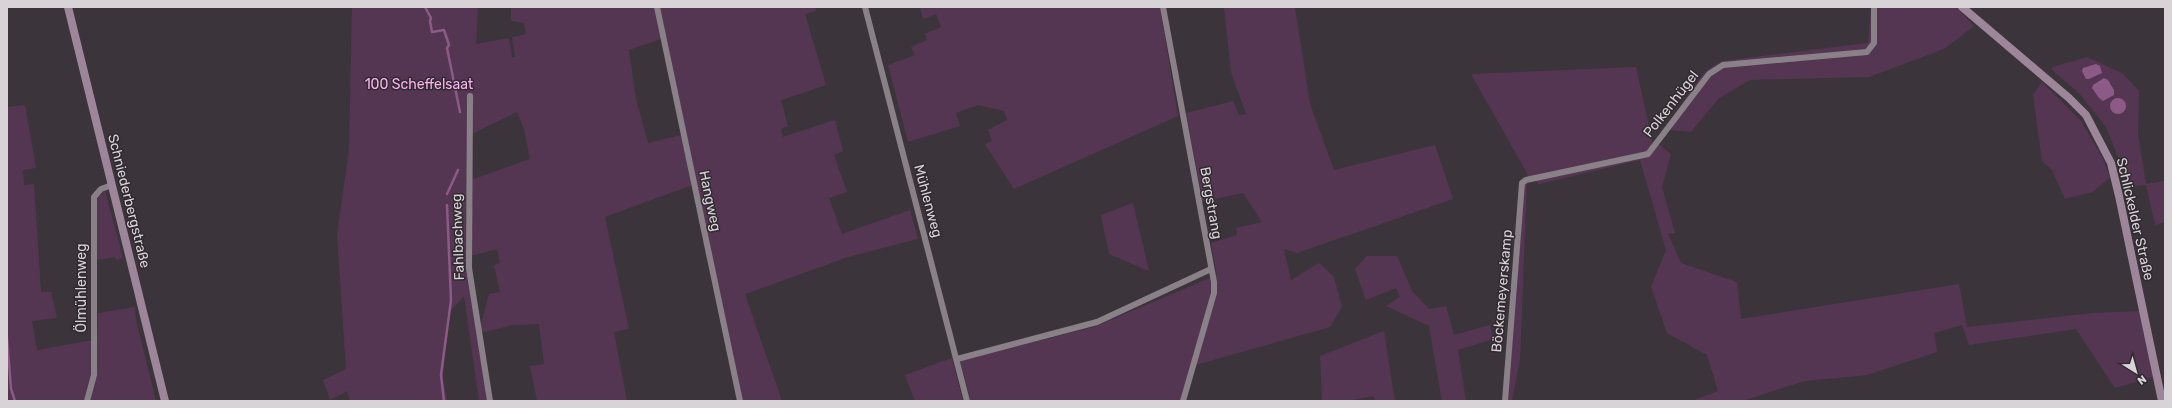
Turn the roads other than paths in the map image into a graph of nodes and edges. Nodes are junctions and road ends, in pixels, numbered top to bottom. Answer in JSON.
{"nodes":[{"id":1,"x":68,"y":7,"type":"edge"},
{"id":2,"x":657,"y":7,"type":"edge"},
{"id":3,"x":865,"y":7,"type":"edge"},
{"id":4,"x":1162,"y":7,"type":"edge"},
{"id":5,"x":1874,"y":7,"type":"edge"},
{"id":6,"x":1962,"y":7,"type":"edge"},
{"id":7,"x":470,"y":96,"type":"dead end"},
{"id":8,"x":1522,"y":183,"type":"joint"},
{"id":9,"x":112,"y":185,"type":"junction"},
{"id":10,"x":1211,"y":270,"type":"junction"},
{"id":11,"x":957,"y":359,"type":"junction"},
{"id":12,"x":87,"y":401,"type":"edge"},
{"id":13,"x":165,"y":401,"type":"edge"},
{"id":14,"x":490,"y":401,"type":"edge"},
{"id":15,"x":740,"y":401,"type":"edge"},
{"id":16,"x":967,"y":401,"type":"edge"},
{"id":17,"x":1183,"y":401,"type":"edge"},
{"id":18,"x":1505,"y":401,"type":"edge"},
{"id":19,"x":2162,"y":401,"type":"edge"}],
"edges":[{"from":1,"to":9,"type":"main road","name":"Schniederbergstraße"},
{"from":2,"to":15,"type":"street","name":"Hangweg"},
{"from":3,"to":11,"type":"street","name":"Mühlenweg"},
{"from":4,"to":10,"type":"street","name":"Bergstrang"},
{"from":5,"to":8,"type":"street","name":"Polkenhügel"},
{"from":6,"to":19,"type":"main road","name":"Schlickelder Straße"},
{"from":7,"to":14,"type":"street","name":"Fahlbachweg"},
{"from":8,"to":18,"type":"street","name":"Böckemeyerskamp"},
{"from":9,"to":12,"type":"street","name":"Ölmühlenweg"},
{"from":9,"to":13,"type":"main road","name":"Schniederbergstraße"},
{"from":10,"to":11,"type":"street"},
{"from":10,"to":17,"type":"street","name":"Bergstrang"},
{"from":11,"to":16,"type":"street","name":"Mühlenweg"}]}
